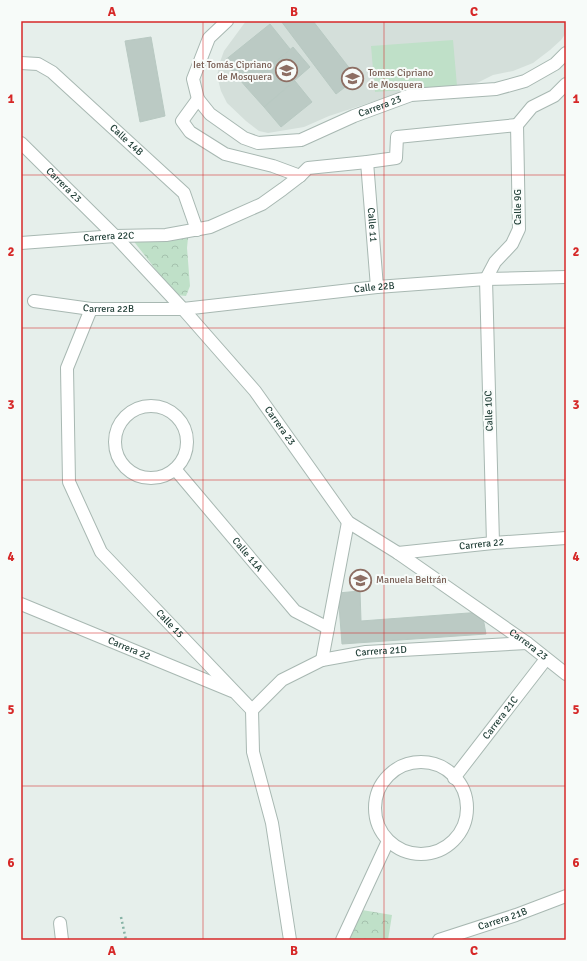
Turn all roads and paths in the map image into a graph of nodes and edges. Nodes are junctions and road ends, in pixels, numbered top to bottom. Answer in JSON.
{"nodes":[{"id":1,"x":227,"y":21,"type":"edge"},
{"id":2,"x":566,"y":53,"type":"edge"},
{"id":3,"x":21,"y":63,"type":"edge"},
{"id":4,"x":566,"y":84,"type":"edge"},
{"id":5,"x":198,"y":99,"type":"junction"},
{"id":6,"x":517,"y":125,"type":"junction"},
{"id":7,"x":21,"y":144,"type":"edge"},
{"id":8,"x":367,"y":162,"type":"junction"},
{"id":9,"x":300,"y":176,"type":"junction"},
{"id":10,"x":196,"y":230,"type":"junction"},
{"id":11,"x":115,"y":236,"type":"junction"},
{"id":12,"x":21,"y":243,"type":"edge"},
{"id":13,"x":566,"y":277,"type":"edge"},
{"id":14,"x":486,"y":279,"type":"junction"},
{"id":15,"x":377,"y":287,"type":"junction"},
{"id":16,"x":34,"y":301,"type":"dead end"},
{"id":17,"x":91,"y":309,"type":"junction"},
{"id":18,"x":183,"y":309,"type":"junction"},
{"id":19,"x":175,"y":469,"type":"junction"},
{"id":20,"x":348,"y":522,"type":"junction"},
{"id":21,"x":566,"y":538,"type":"edge"},
{"id":22,"x":493,"y":543,"type":"junction"},
{"id":23,"x":398,"y":553,"type":"junction"},
{"id":24,"x":21,"y":604,"type":"edge"},
{"id":25,"x":328,"y":628,"type":"junction"},
{"id":26,"x":527,"y":643,"type":"junction"},
{"id":27,"x":546,"y":658,"type":"junction"},
{"id":28,"x":322,"y":660,"type":"junction"},
{"id":29,"x":566,"y":674,"type":"edge"},
{"id":30,"x":237,"y":693,"type":"junction"},
{"id":31,"x":252,"y":710,"type":"junction"},
{"id":32,"x":454,"y":778,"type":"junction"},
{"id":33,"x":388,"y":841,"type":"junction"},
{"id":34,"x":566,"y":896,"type":"edge"},
{"id":35,"x":122,"y":916,"type":"dead end"},
{"id":36,"x":60,"y":923,"type":"dead end"},
{"id":37,"x":62,"y":940,"type":"edge"},
{"id":38,"x":126,"y":940,"type":"edge"},
{"id":39,"x":290,"y":940,"type":"edge"},
{"id":40,"x":342,"y":940,"type":"edge"},
{"id":41,"x":439,"y":940,"type":"edge"}],
"edges":[{"from":1,"to":5,"type":"street","name":"Carrera 23"},
{"from":2,"to":5,"type":"street","name":"Carrera 23"},
{"from":3,"to":10,"type":"street","name":"Calle 14B"},
{"from":4,"to":6,"type":"street"},
{"from":5,"to":9,"type":"street"},
{"from":6,"to":8,"type":"street"},
{"from":6,"to":14,"type":"street","name":"Calle 9G"},
{"from":7,"to":11,"type":"street","name":"Carrera 23"},
{"from":8,"to":9,"type":"street"},
{"from":8,"to":15,"type":"street","name":"Calle 11"},
{"from":9,"to":10,"type":"street"},
{"from":10,"to":11,"type":"street","name":"Carrera 22C"},
{"from":11,"to":12,"type":"street","name":"Carrera 22C"},
{"from":11,"to":18,"type":"street","name":"Carrera 23"},
{"from":13,"to":14,"type":"street","name":"Calle 22B"},
{"from":14,"to":15,"type":"street","name":"Calle 22B"},
{"from":14,"to":22,"type":"street","name":"Calle 10C"},
{"from":15,"to":18,"type":"street","name":"Calle 22B"},
{"from":16,"to":17,"type":"street","name":"Carrera 22B"},
{"from":17,"to":18,"type":"street","name":"Carrera 22B"},
{"from":17,"to":30,"type":"street","name":"Calle 15"},
{"from":18,"to":20,"type":"street","name":"Carrera 23"},
{"from":19,"to":19,"type":"street"},
{"from":19,"to":25,"type":"street","name":"Calle 11A"},
{"from":20,"to":23,"type":"street","name":"Carrera 23"},
{"from":20,"to":25,"type":"street"},
{"from":21,"to":22,"type":"street","name":"Carrera 22"},
{"from":22,"to":23,"type":"street","name":"Carrera 22"},
{"from":23,"to":26,"type":"street","name":"Carrera 23"},
{"from":24,"to":30,"type":"street","name":"Carrera 22"},
{"from":25,"to":28,"type":"street"},
{"from":26,"to":27,"type":"street","name":"Carrera 23"},
{"from":26,"to":28,"type":"street","name":"Carrera 21D"},
{"from":27,"to":29,"type":"street","name":"Carrera 23"},
{"from":27,"to":32,"type":"street","name":"Carrera 21C"},
{"from":28,"to":31,"type":"street","name":"Carrera 21D"},
{"from":30,"to":31,"type":"street","name":"Calle 15"},
{"from":31,"to":39,"type":"street"},
{"from":32,"to":33,"type":"street"},
{"from":32,"to":33,"type":"street"},
{"from":33,"to":40,"type":"street"},
{"from":34,"to":41,"type":"street","name":"Carrera 21B"},
{"from":35,"to":38,"type":"path"},
{"from":36,"to":37,"type":"street"}]}
